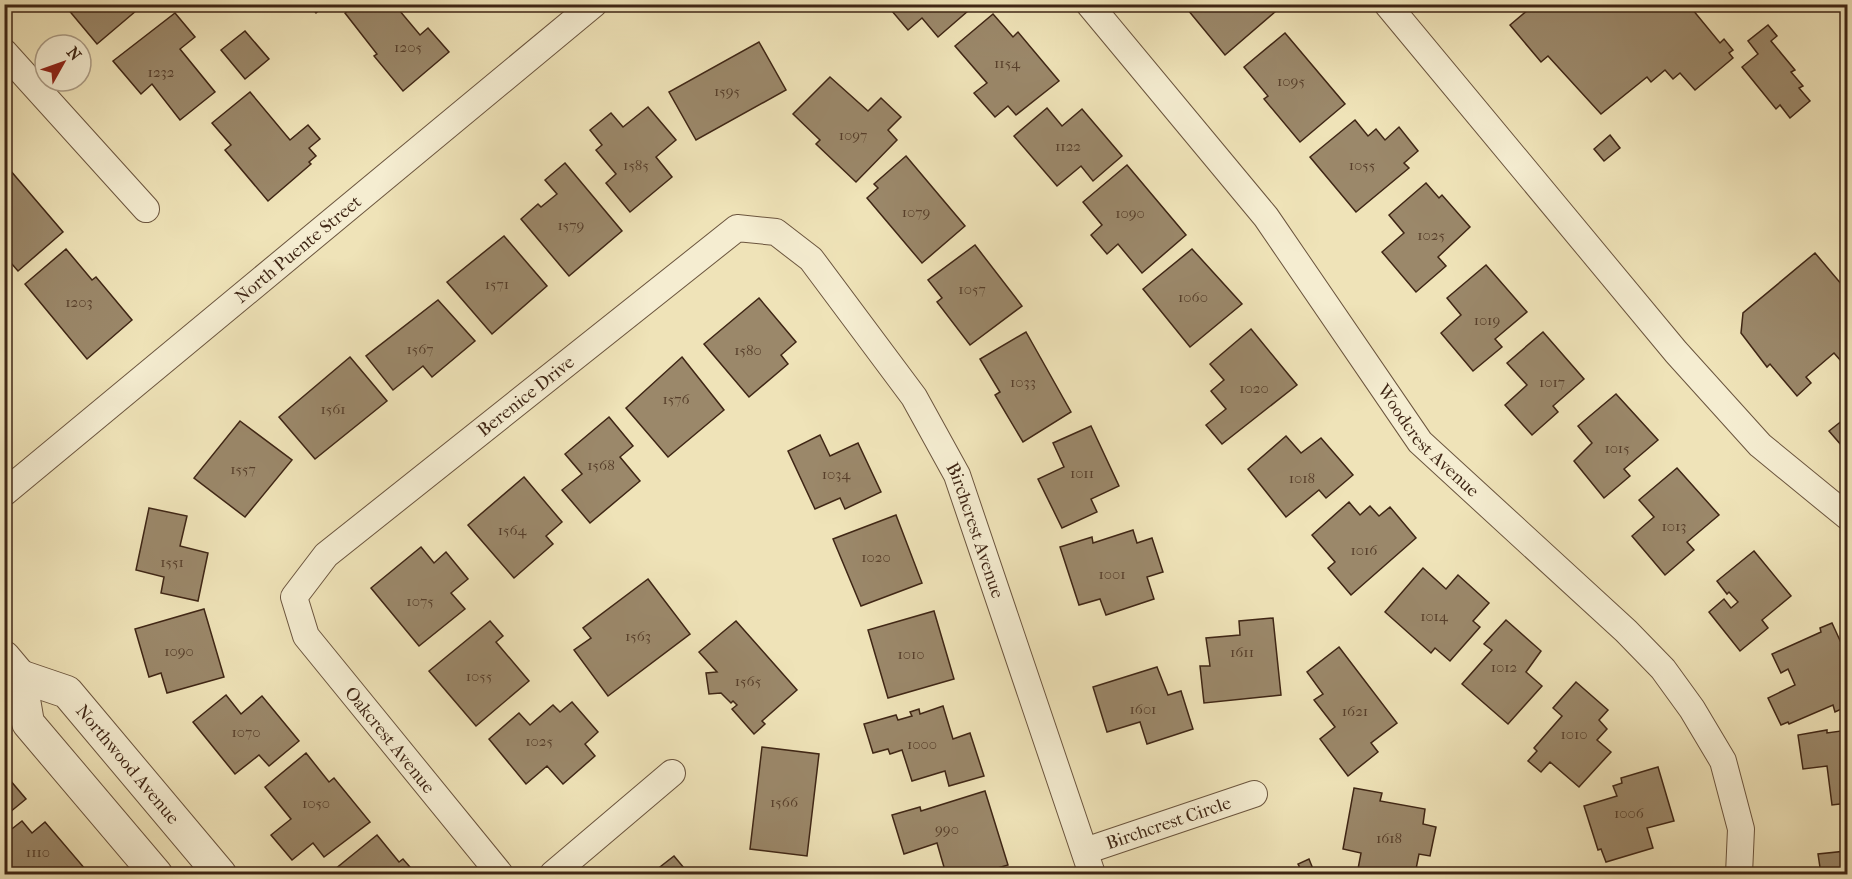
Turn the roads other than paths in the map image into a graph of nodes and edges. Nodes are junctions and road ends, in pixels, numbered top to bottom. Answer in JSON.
{"nodes":[{"id":1,"x":594,"y":4,"type":"edge"},
{"id":2,"x":1089,"y":4,"type":"edge"},
{"id":3,"x":1387,"y":4,"type":"edge"},
{"id":4,"x":4,"y":52,"type":"edge"},
{"id":5,"x":146,"y":209,"type":"dead end"},
{"id":6,"x":776,"y":232,"type":"joint"},
{"id":7,"x":4,"y":493,"type":"edge"},
{"id":8,"x":1848,"y":518,"type":"edge"},
{"id":9,"x":294,"y":597,"type":"joint"},
{"id":10,"x":13,"y":667,"type":"edge"},
{"id":11,"x":672,"y":773,"type":"dead end"},
{"id":12,"x":1254,"y":794,"type":"dead end"},
{"id":13,"x":1089,"y":863,"type":"edge"},
{"id":14,"x":156,"y":874,"type":"edge"},
{"id":15,"x":220,"y":874,"type":"edge"},
{"id":16,"x":500,"y":874,"type":"edge"},
{"id":17,"x":553,"y":874,"type":"edge"},
{"id":18,"x":1739,"y":874,"type":"edge"}],
"edges":[{"from":1,"to":7,"type":"street","name":"North Puente Street"},
{"from":2,"to":18,"type":"street","name":"Woodcrest Avenue"},
{"from":3,"to":8,"type":"street"},
{"from":4,"to":5,"type":"street"},
{"from":6,"to":9,"type":"street","name":"Berenice Drive"},
{"from":6,"to":13,"type":"street","name":"Birchcrest Avenue"},
{"from":9,"to":16,"type":"street","name":"Oakcrest Avenue"},
{"from":10,"to":14,"type":"street","name":"Northwood Avenue"},
{"from":10,"to":15,"type":"street","name":"Northwood Avenue"},
{"from":11,"to":17,"type":"street"},
{"from":12,"to":13,"type":"street","name":"Birchcrest Circle"}]}
